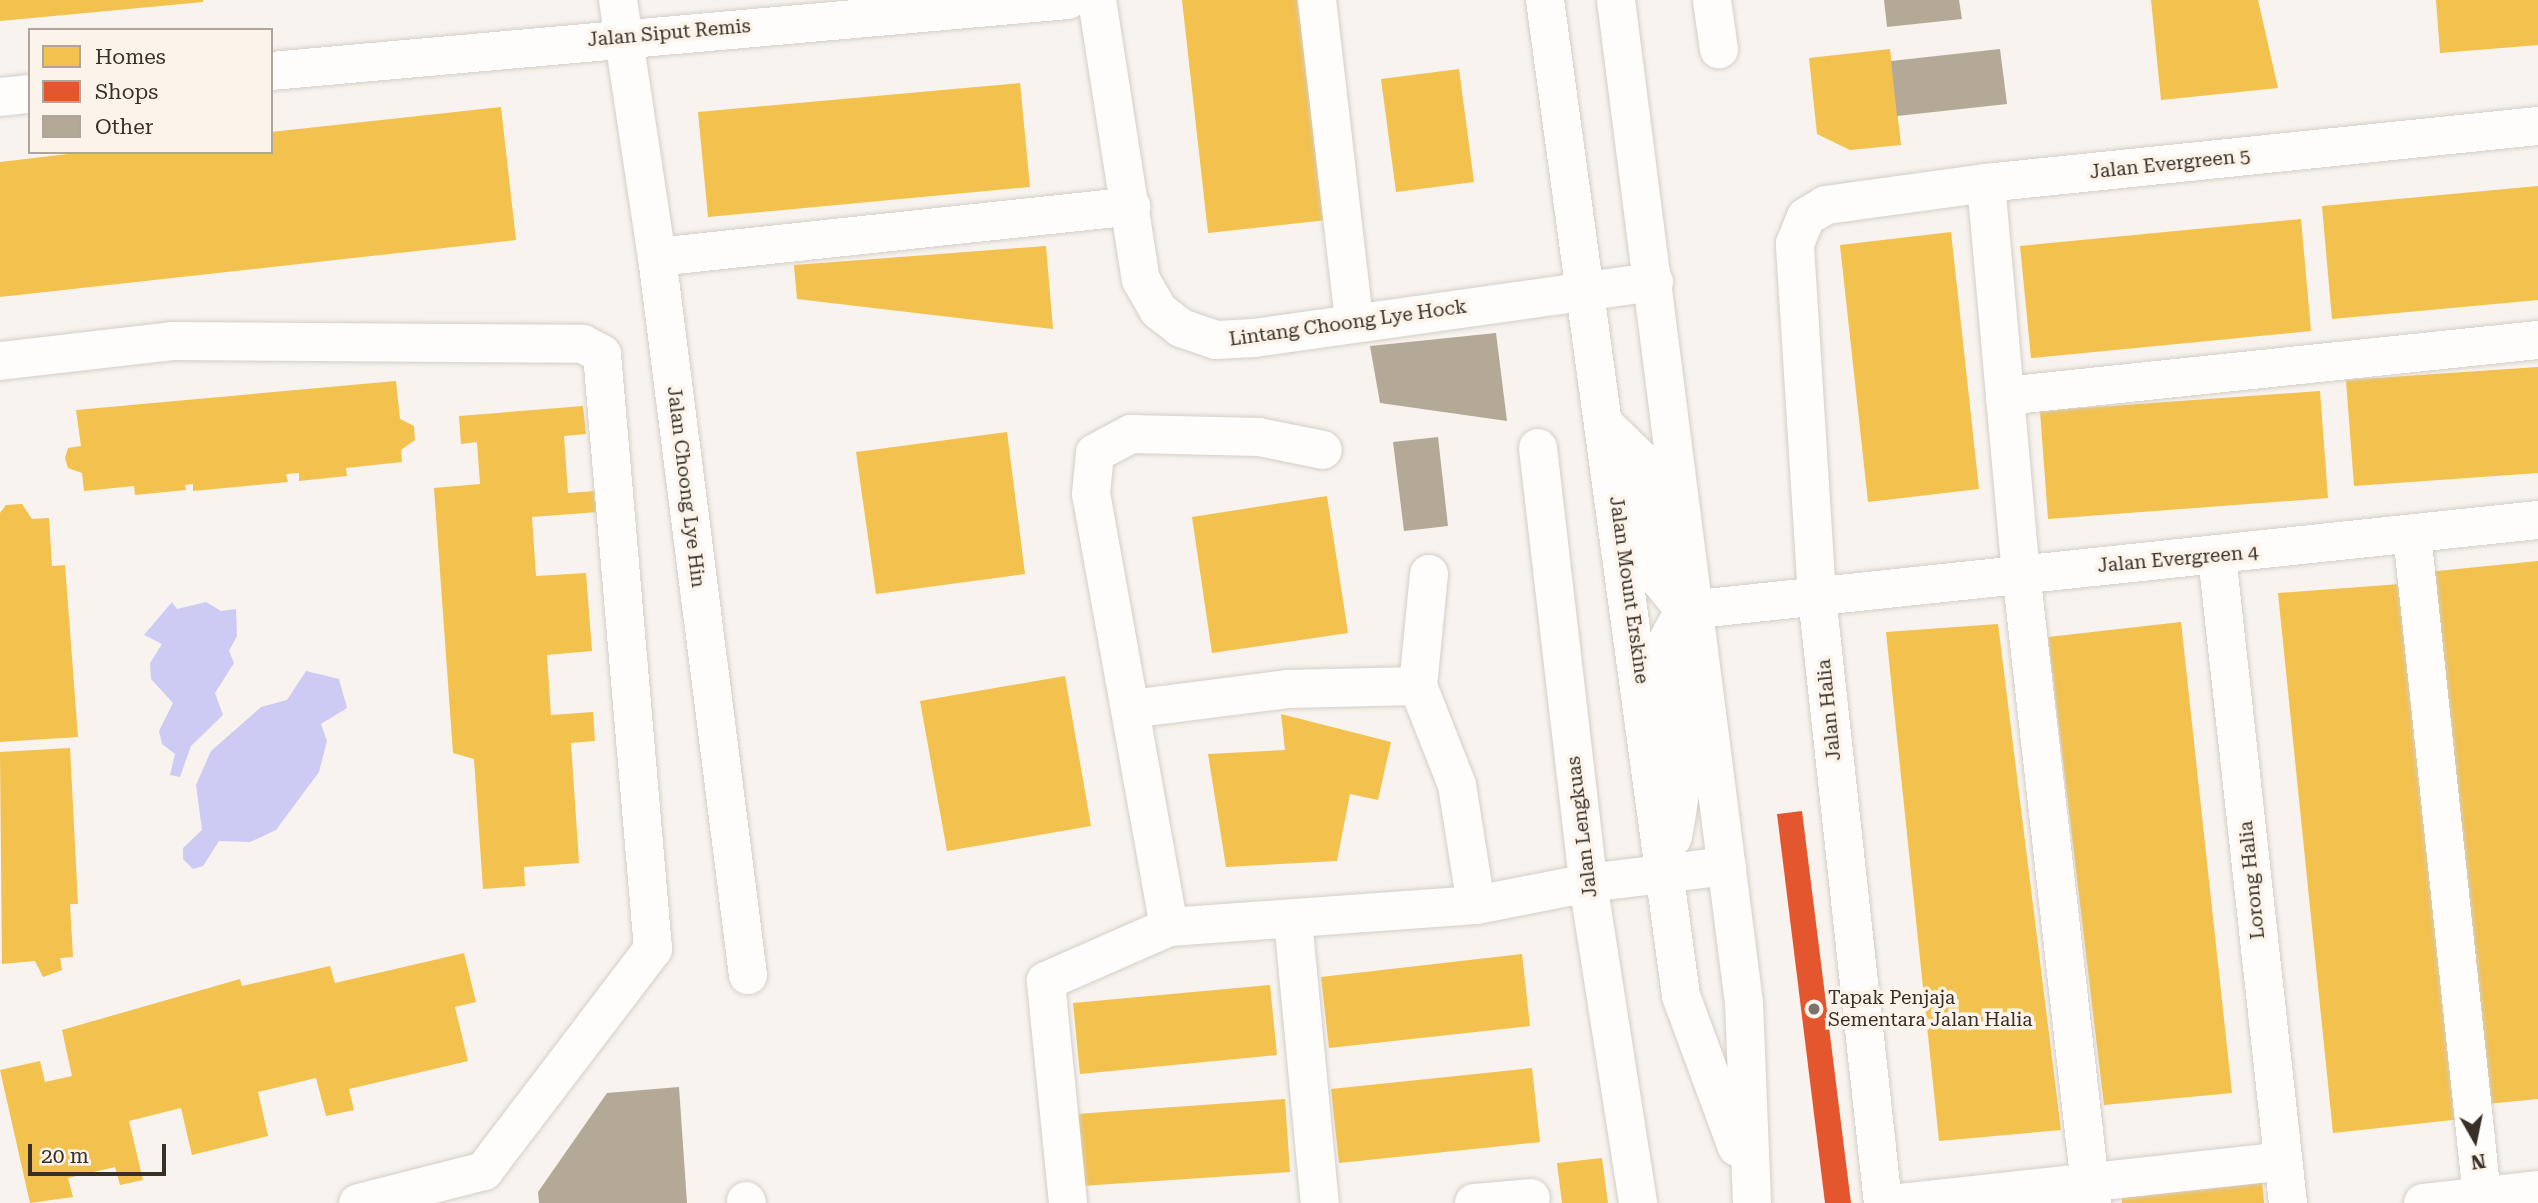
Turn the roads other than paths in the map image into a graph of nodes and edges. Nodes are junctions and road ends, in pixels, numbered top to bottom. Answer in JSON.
{"nodes":[{"id":1,"x":1068,"y":0,"type":"edge"},
{"id":2,"x":1097,"y":0,"type":"edge"},
{"id":3,"x":1317,"y":0,"type":"edge"},
{"id":4,"x":1545,"y":0,"type":"edge"},
{"id":5,"x":1616,"y":0,"type":"edge"},
{"id":6,"x":1712,"y":0,"type":"edge"},
{"id":7,"x":621,"y":18,"type":"edge"},
{"id":8,"x":1719,"y":50,"type":"dead end"},
{"id":9,"x":273,"y":71,"type":"edge"},
{"id":10,"x":28,"y":94,"type":"edge"},
{"id":11,"x":0,"y":97,"type":"edge"},
{"id":12,"x":2538,"y":126,"type":"edge"},
{"id":13,"x":1986,"y":183,"type":"junction"},
{"id":14,"x":1131,"y":206,"type":"junction"},
{"id":15,"x":1806,"y":217,"type":"joint"},
{"id":16,"x":657,"y":257,"type":"junction"},
{"id":17,"x":1654,"y":282,"type":"junction"},
{"id":18,"x":1587,"y":291,"type":"junction"},
{"id":19,"x":1354,"y":322,"type":"junction"},
{"id":20,"x":2538,"y":340,"type":"edge"},
{"id":21,"x":0,"y":361,"type":"edge"},
{"id":22,"x":2005,"y":396,"type":"junction"},
{"id":23,"x":1607,"y":427,"type":"junction"},
{"id":24,"x":1538,"y":448,"type":"dead end"},
{"id":25,"x":1323,"y":450,"type":"dead end"},
{"id":26,"x":2538,"y":520,"type":"edge"},
{"id":27,"x":2412,"y":534,"type":"junction"},
{"id":28,"x":2217,"y":556,"type":"junction"},
{"id":29,"x":2021,"y":572,"type":"junction"},
{"id":30,"x":1429,"y":574,"type":"dead end"},
{"id":31,"x":1817,"y":596,"type":"junction"},
{"id":32,"x":1698,"y":609,"type":"junction"},
{"id":33,"x":1418,"y":686,"type":"junction"},
{"id":34,"x":1131,"y":709,"type":"junction"},
{"id":35,"x":1727,"y":866,"type":"junction"},
{"id":36,"x":1666,"y":873,"type":"junction"},
{"id":37,"x":1587,"y":883,"type":"junction"},
{"id":38,"x":1476,"y":905,"type":"junction"},
{"id":39,"x":1293,"y":920,"type":"junction"},
{"id":40,"x":1169,"y":927,"type":"junction"},
{"id":41,"x":748,"y":975,"type":"dead end"},
{"id":42,"x":2283,"y":1161,"type":"junction"},
{"id":43,"x":1749,"y":1187,"type":"edge"},
{"id":44,"x":2538,"y":1190,"type":"edge"},
{"id":45,"x":2091,"y":1193,"type":"edge"},
{"id":46,"x":2482,"y":1197,"type":"junction"},
{"id":47,"x":1531,"y":1198,"type":"dead end"},
{"id":48,"x":358,"y":1203,"type":"edge"},
{"id":49,"x":1068,"y":1203,"type":"edge"},
{"id":50,"x":1320,"y":1203,"type":"edge"},
{"id":51,"x":1474,"y":1203,"type":"edge"},
{"id":52,"x":1638,"y":1203,"type":"edge"},
{"id":53,"x":1883,"y":1203,"type":"edge"},
{"id":54,"x":1899,"y":1203,"type":"edge"},
{"id":55,"x":2288,"y":1203,"type":"edge"},
{"id":56,"x":2423,"y":1203,"type":"edge"}],
"edges":[{"from":1,"to":7,"type":"street","name":"Jalan Siput Remis"},
{"from":2,"to":14,"type":"street","name":"Lintang Choong Lye Hock"},
{"from":3,"to":19,"type":"street"},
{"from":4,"to":18,"type":"street","name":"Jalan Mount Erskine"},
{"from":5,"to":17,"type":"street","name":"Jalan Mount Erskine"},
{"from":6,"to":8,"type":"street"},
{"from":7,"to":9,"type":"street","name":"Jalan Siput Remis"},
{"from":7,"to":16,"type":"street","name":"Jalan Choong Lye Hin"},
{"from":10,"to":11,"type":"street"},
{"from":12,"to":13,"type":"street","name":"Jalan Evergreen 5"},
{"from":13,"to":15,"type":"street","name":"Jalan Evergreen 5"},
{"from":13,"to":22,"type":"street"},
{"from":14,"to":16,"type":"street"},
{"from":14,"to":19,"type":"street","name":"Lintang Choong Lye Hock"},
{"from":15,"to":31,"type":"street","name":"Jalan Halia"},
{"from":16,"to":41,"type":"street","name":"Jalan Choong Lye Hin"},
{"from":17,"to":18,"type":"street","name":"Lintang Choong Lye Hock"},
{"from":17,"to":32,"type":"street","name":"Jalan Mount Erskine"},
{"from":18,"to":19,"type":"street","name":"Lintang Choong Lye Hock"},
{"from":18,"to":23,"type":"street","name":"Jalan Mount Erskine"},
{"from":20,"to":22,"type":"street"},
{"from":21,"to":48,"type":"street"},
{"from":22,"to":29,"type":"street"},
{"from":23,"to":32,"type":"street"},
{"from":23,"to":36,"type":"street","name":"Jalan Mount Erskine"},
{"from":24,"to":37,"type":"street","name":"Jalan Lengkuas"},
{"from":25,"to":34,"type":"street"},
{"from":26,"to":27,"type":"street","name":"Jalan Evergreen 4"},
{"from":27,"to":28,"type":"street","name":"Jalan Evergreen 4"},
{"from":27,"to":46,"type":"street"},
{"from":28,"to":29,"type":"street","name":"Jalan Evergreen 4"},
{"from":28,"to":42,"type":"street","name":"Lorong Halia"},
{"from":29,"to":31,"type":"street","name":"Jalan Evergreen 4"},
{"from":29,"to":45,"type":"street"},
{"from":30,"to":33,"type":"street"},
{"from":31,"to":32,"type":"street"},
{"from":31,"to":53,"type":"street","name":"Jalan Halia"},
{"from":32,"to":35,"type":"street","name":"Jalan Mount Erskine"},
{"from":32,"to":36,"type":"street"},
{"from":33,"to":34,"type":"street"},
{"from":33,"to":38,"type":"street"},
{"from":34,"to":40,"type":"street"},
{"from":35,"to":36,"type":"street"},
{"from":35,"to":43,"type":"street","name":"Jalan Mount Erskine"},
{"from":36,"to":37,"type":"street"},
{"from":36,"to":43,"type":"street","name":"Jalan Mount Erskine"},
{"from":37,"to":38,"type":"street"},
{"from":37,"to":52,"type":"street","name":"Jalan Lengkuas"},
{"from":38,"to":39,"type":"street"},
{"from":39,"to":40,"type":"street"},
{"from":39,"to":50,"type":"street"},
{"from":40,"to":49,"type":"street"},
{"from":42,"to":45,"type":"street"},
{"from":42,"to":55,"type":"street","name":"Lorong Halia"},
{"from":44,"to":46,"type":"street"},
{"from":45,"to":54,"type":"street"},
{"from":46,"to":56,"type":"street"},
{"from":47,"to":51,"type":"street"}]}
